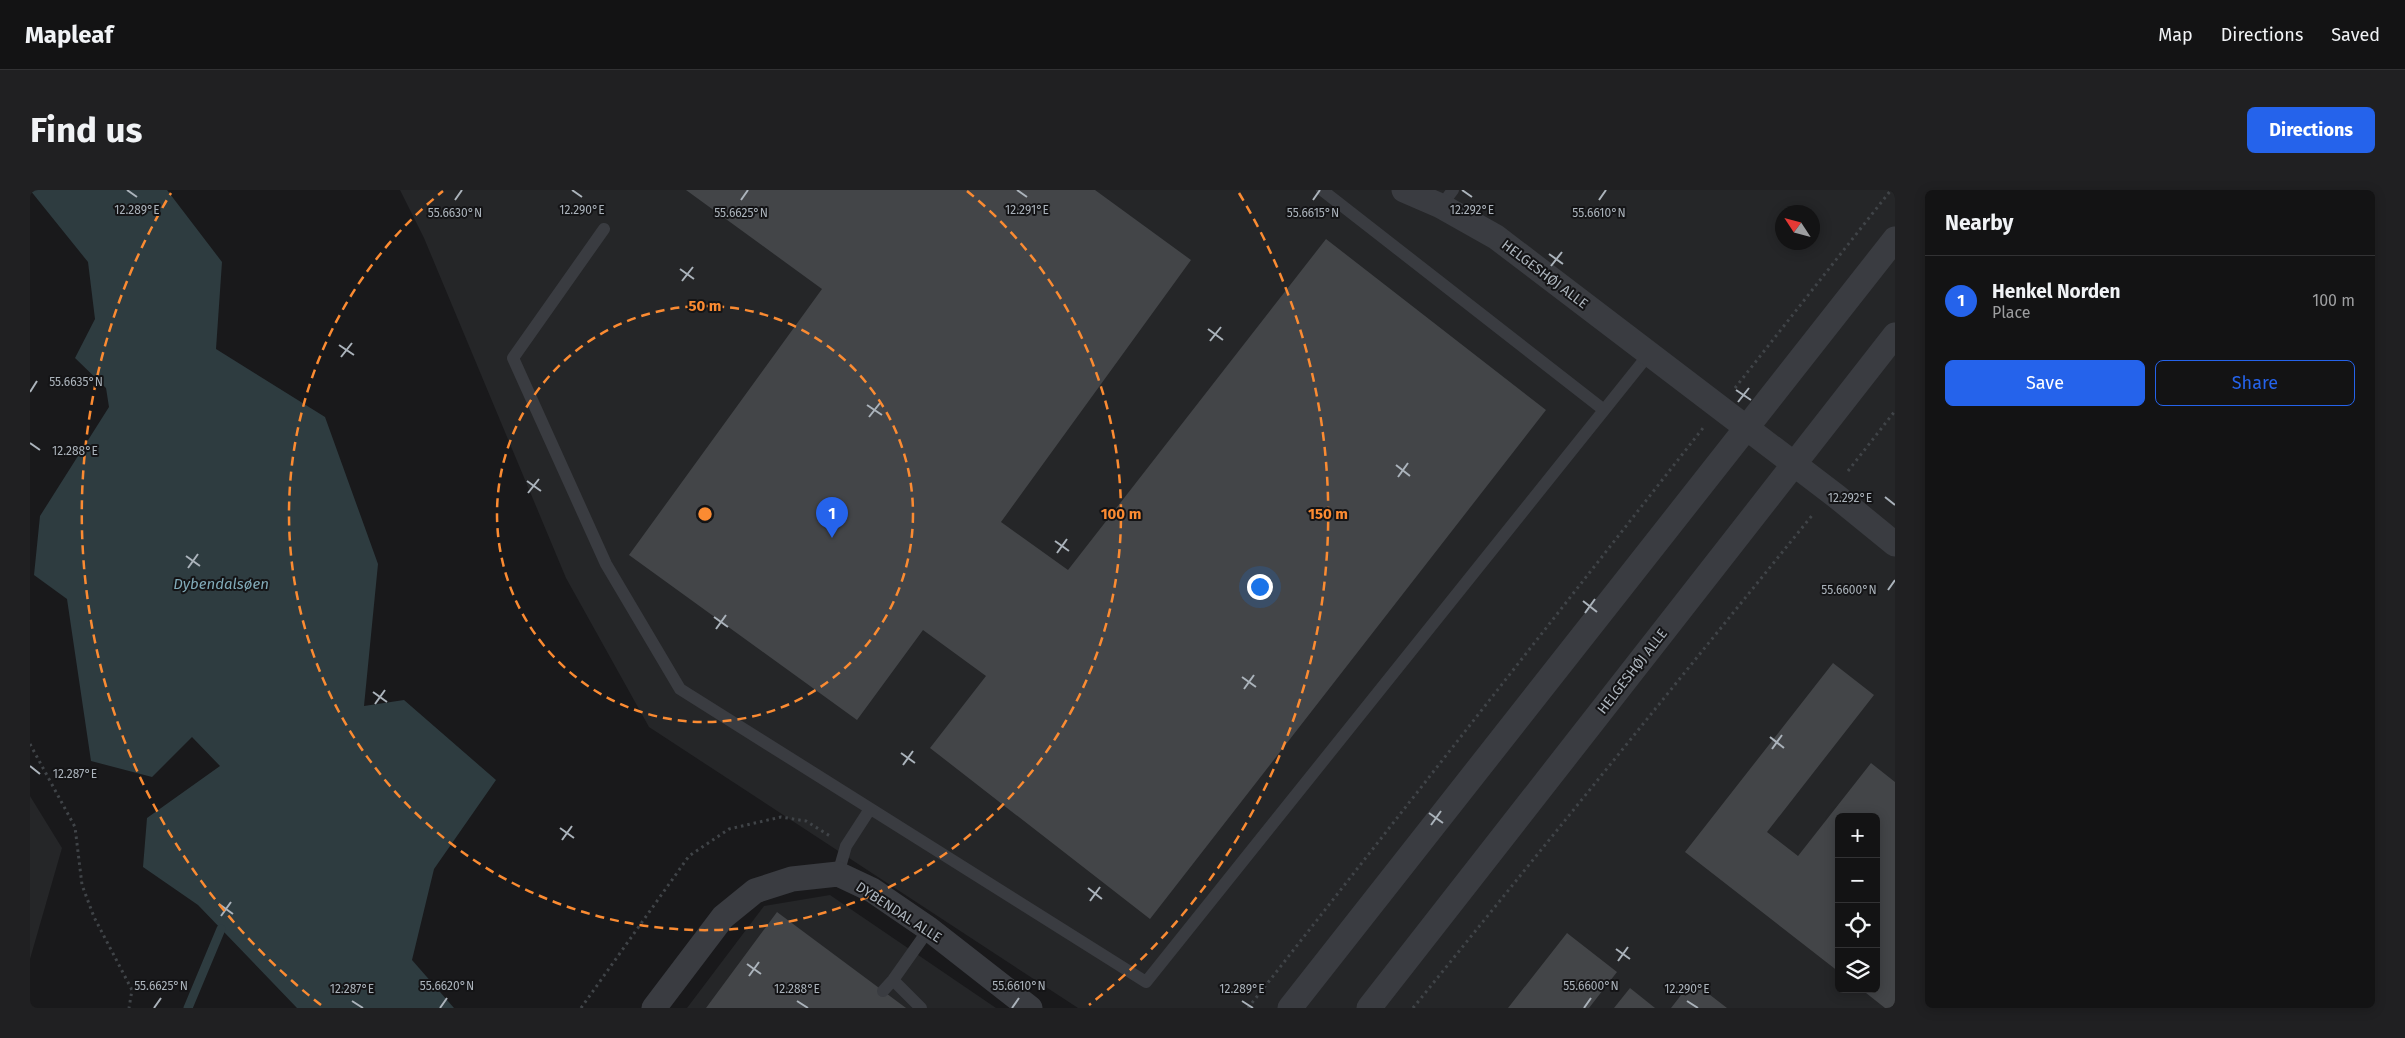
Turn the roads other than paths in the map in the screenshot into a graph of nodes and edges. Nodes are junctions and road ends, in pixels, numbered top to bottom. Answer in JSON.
{"nodes":[{"id":1,"x":1322,"y":190,"type":"edge"},
{"id":2,"x":1404,"y":190,"type":"edge"},
{"id":3,"x":1447,"y":198,"type":"edge"},
{"id":4,"x":604,"y":229,"type":"dead end"},
{"id":5,"x":1895,"y":239,"type":"edge"},
{"id":6,"x":1895,"y":335,"type":"edge"},
{"id":7,"x":1649,"y":354,"type":"junction"},
{"id":8,"x":1604,"y":410,"type":"junction"},
{"id":9,"x":1748,"y":428,"type":"junction"},
{"id":10,"x":1794,"y":464,"type":"junction"},
{"id":11,"x":1895,"y":544,"type":"edge"},
{"id":12,"x":870,"y":809,"type":"junction"},
{"id":13,"x":838,"y":874,"type":"junction"},
{"id":14,"x":929,"y":929,"type":"junction"},
{"id":15,"x":894,"y":980,"type":"junction"},
{"id":16,"x":883,"y":991,"type":"dead end"},
{"id":17,"x":654,"y":1008,"type":"edge"},
{"id":18,"x":921,"y":1008,"type":"edge"},
{"id":19,"x":1030,"y":1008,"type":"edge"},
{"id":20,"x":1290,"y":1008,"type":"edge"},
{"id":21,"x":1369,"y":1008,"type":"edge"}],
"edges":[{"from":1,"to":8,"type":"lane"},
{"from":2,"to":3,"type":"street","name":"HELGESHØJ ALLE"},
{"from":3,"to":7,"type":"street","name":"HELGESHØJ ALLE"},
{"from":4,"to":12,"type":"lane"},
{"from":5,"to":9,"type":"street"},
{"from":6,"to":10,"type":"street","name":"HELGESHØJ ALLE"},
{"from":7,"to":8,"type":"lane"},
{"from":7,"to":9,"type":"street","name":"HELGESHØJ ALLE"},
{"from":8,"to":12,"type":"lane"},
{"from":9,"to":10,"type":"street","name":"HELGESHØJ ALLE"},
{"from":9,"to":20,"type":"street"},
{"from":10,"to":11,"type":"street","name":"HELGESHØJ ALLE"},
{"from":10,"to":21,"type":"street","name":"HELGESHØJ ALLE"},
{"from":12,"to":13,"type":"lane"},
{"from":13,"to":14,"type":"street","name":"DYBENDAL ALLE"},
{"from":13,"to":17,"type":"street"},
{"from":14,"to":15,"type":"lane"},
{"from":14,"to":19,"type":"street","name":"DYBENDAL ALLE"},
{"from":15,"to":16,"type":"lane"},
{"from":15,"to":18,"type":"lane"}]}
